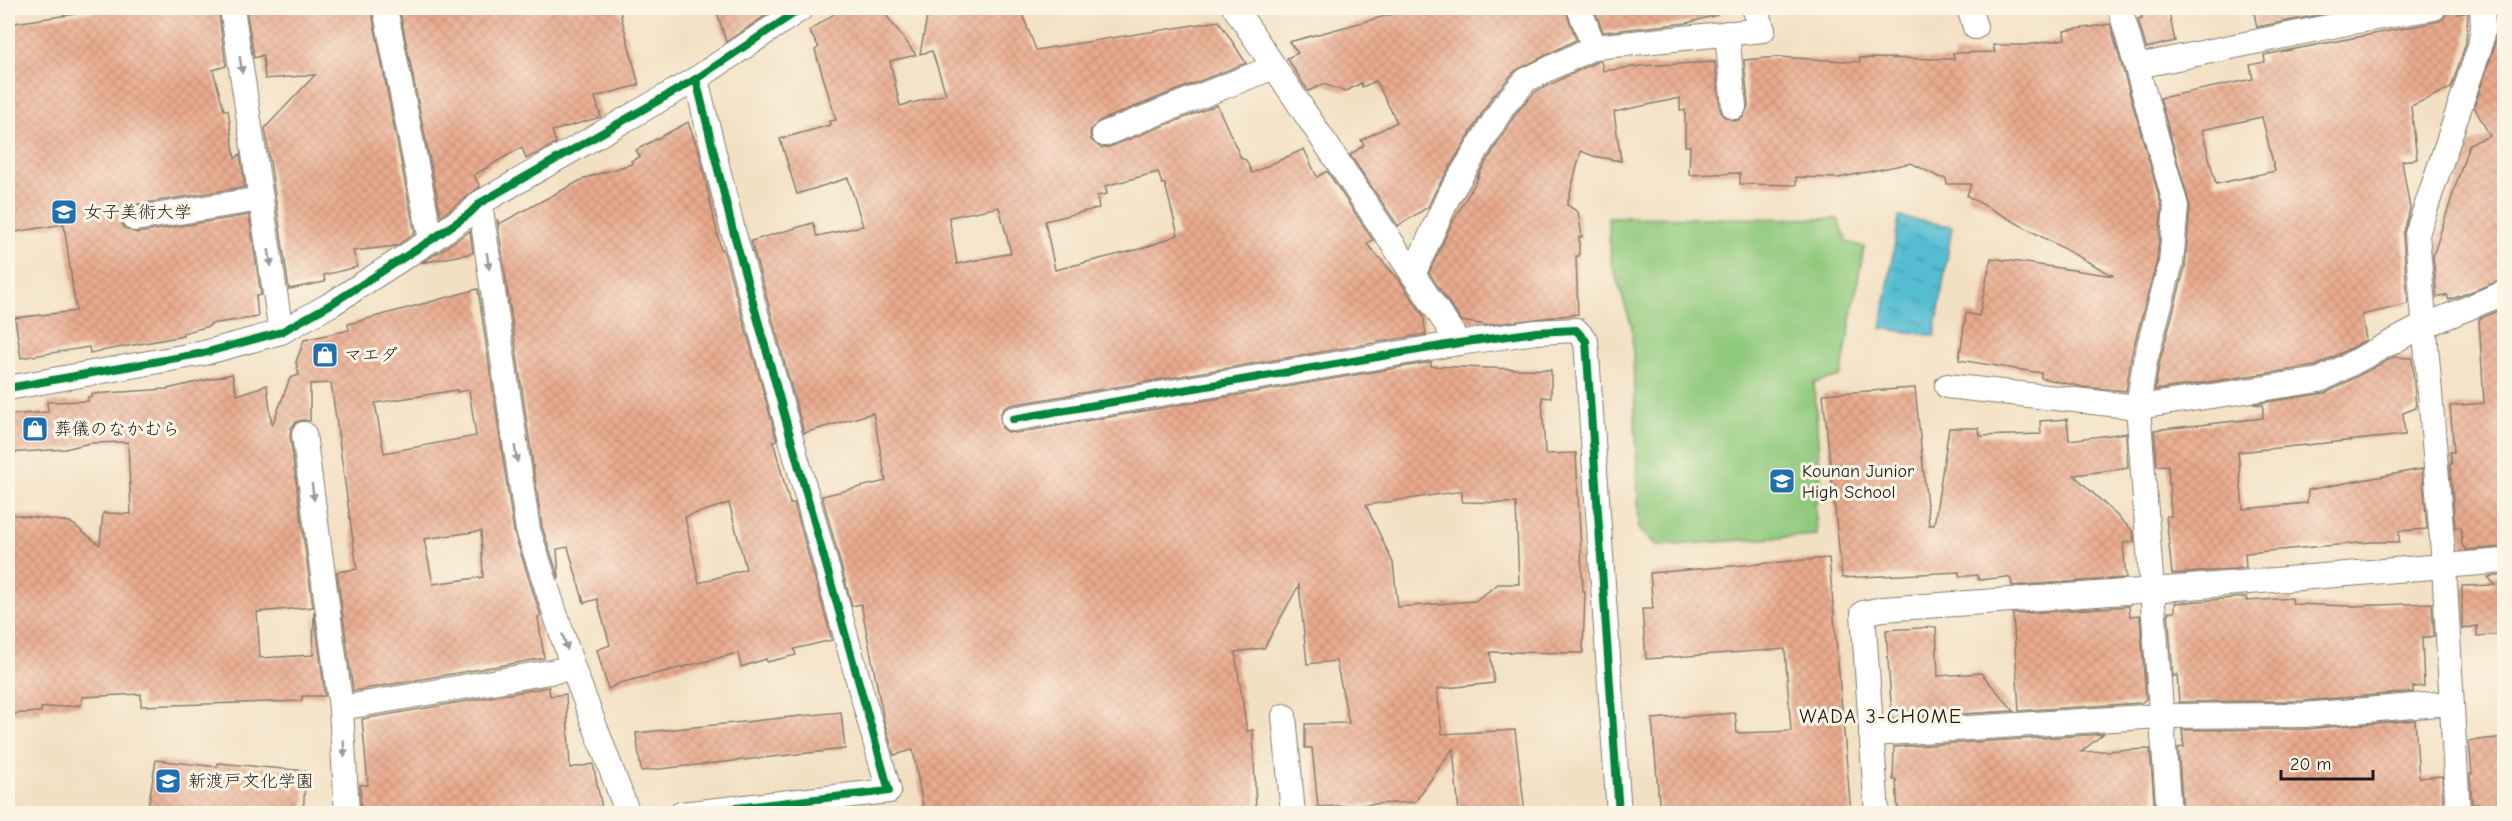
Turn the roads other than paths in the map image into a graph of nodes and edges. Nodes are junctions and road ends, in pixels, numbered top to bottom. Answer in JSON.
{"nodes":[{"id":1,"x":232,"y":8,"type":"edge"},
{"id":2,"x":385,"y":8,"type":"edge"},
{"id":3,"x":802,"y":8,"type":"edge"},
{"id":4,"x":1235,"y":8,"type":"edge"},
{"id":5,"x":1580,"y":8,"type":"edge"},
{"id":6,"x":1754,"y":8,"type":"edge"},
{"id":7,"x":2120,"y":8,"type":"edge"},
{"id":8,"x":2434,"y":8,"type":"edge"},
{"id":9,"x":2482,"y":8,"type":"edge"},
{"id":10,"x":1727,"y":33,"type":"junction"},
{"id":11,"x":1594,"y":47,"type":"junction"},
{"id":12,"x":2138,"y":66,"type":"junction"},
{"id":13,"x":1274,"y":67,"type":"junction"},
{"id":14,"x":696,"y":79,"type":"junction"},
{"id":15,"x":1734,"y":107,"type":"dead end"},
{"id":16,"x":1104,"y":134,"type":"dead end"},
{"id":17,"x":261,"y":199,"type":"junction"},
{"id":18,"x":480,"y":203,"type":"junction"},
{"id":19,"x":135,"y":219,"type":"dead end"},
{"id":20,"x":431,"y":240,"type":"junction"},
{"id":21,"x":1413,"y":274,"type":"junction"},
{"id":22,"x":2505,"y":293,"type":"edge"},
{"id":23,"x":2426,"y":327,"type":"junction"},
{"id":24,"x":281,"y":332,"type":"junction"},
{"id":25,"x":1459,"y":343,"type":"junction"},
{"id":26,"x":1947,"y":386,"type":"dead end"},
{"id":27,"x":8,"y":388,"type":"edge"},
{"id":28,"x":2138,"y":407,"type":"junction"},
{"id":29,"x":1013,"y":418,"type":"dead end"},
{"id":30,"x":304,"y":435,"type":"dead end"},
{"id":31,"x":2505,"y":561,"type":"edge"},
{"id":32,"x":2444,"y":565,"type":"junction"},
{"id":33,"x":2153,"y":590,"type":"junction"},
{"id":34,"x":573,"y":668,"type":"junction"},
{"id":35,"x":2451,"y":703,"type":"junction"},
{"id":36,"x":341,"y":708,"type":"junction"},
{"id":37,"x":1284,"y":716,"type":"dead end"},
{"id":38,"x":2161,"y":716,"type":"junction"},
{"id":39,"x":1871,"y":734,"type":"junction"},
{"id":40,"x":347,"y":813,"type":"edge"},
{"id":41,"x":628,"y":813,"type":"edge"},
{"id":42,"x":681,"y":813,"type":"edge"},
{"id":43,"x":1293,"y":813,"type":"edge"},
{"id":44,"x":1619,"y":813,"type":"edge"},
{"id":45,"x":1877,"y":813,"type":"edge"},
{"id":46,"x":2169,"y":813,"type":"edge"},
{"id":47,"x":2458,"y":813,"type":"edge"}],
"edges":[{"from":1,"to":17,"type":"street","one_way":true},
{"from":2,"to":20,"type":"street"},
{"from":3,"to":14,"type":"street"},
{"from":4,"to":13,"type":"street"},
{"from":5,"to":11,"type":"street"},
{"from":6,"to":10,"type":"street"},
{"from":7,"to":12,"type":"street"},
{"from":8,"to":12,"type":"street"},
{"from":9,"to":23,"type":"street"},
{"from":10,"to":11,"type":"street"},
{"from":10,"to":15,"type":"street"},
{"from":11,"to":21,"type":"street"},
{"from":12,"to":28,"type":"street"},
{"from":13,"to":16,"type":"street"},
{"from":13,"to":21,"type":"street"},
{"from":14,"to":18,"type":"street"},
{"from":14,"to":42,"type":"street"},
{"from":17,"to":19,"type":"street"},
{"from":17,"to":24,"type":"street","one_way":true},
{"from":18,"to":20,"type":"street"},
{"from":18,"to":34,"type":"street","one_way":true},
{"from":20,"to":24,"type":"street"},
{"from":21,"to":25,"type":"street"},
{"from":22,"to":23,"type":"street"},
{"from":23,"to":28,"type":"street"},
{"from":23,"to":32,"type":"street"},
{"from":24,"to":27,"type":"street"},
{"from":25,"to":29,"type":"street"},
{"from":25,"to":44,"type":"street"},
{"from":26,"to":28,"type":"street"},
{"from":28,"to":33,"type":"street"},
{"from":30,"to":36,"type":"street","one_way":true},
{"from":31,"to":32,"type":"street"},
{"from":32,"to":33,"type":"street"},
{"from":32,"to":35,"type":"street"},
{"from":33,"to":38,"type":"street"},
{"from":33,"to":39,"type":"street"},
{"from":34,"to":36,"type":"street"},
{"from":34,"to":41,"type":"street"},
{"from":35,"to":38,"type":"street"},
{"from":35,"to":47,"type":"street"},
{"from":36,"to":40,"type":"street","one_way":true},
{"from":37,"to":43,"type":"street"},
{"from":38,"to":39,"type":"street"},
{"from":38,"to":46,"type":"street"},
{"from":39,"to":45,"type":"street"}]}
